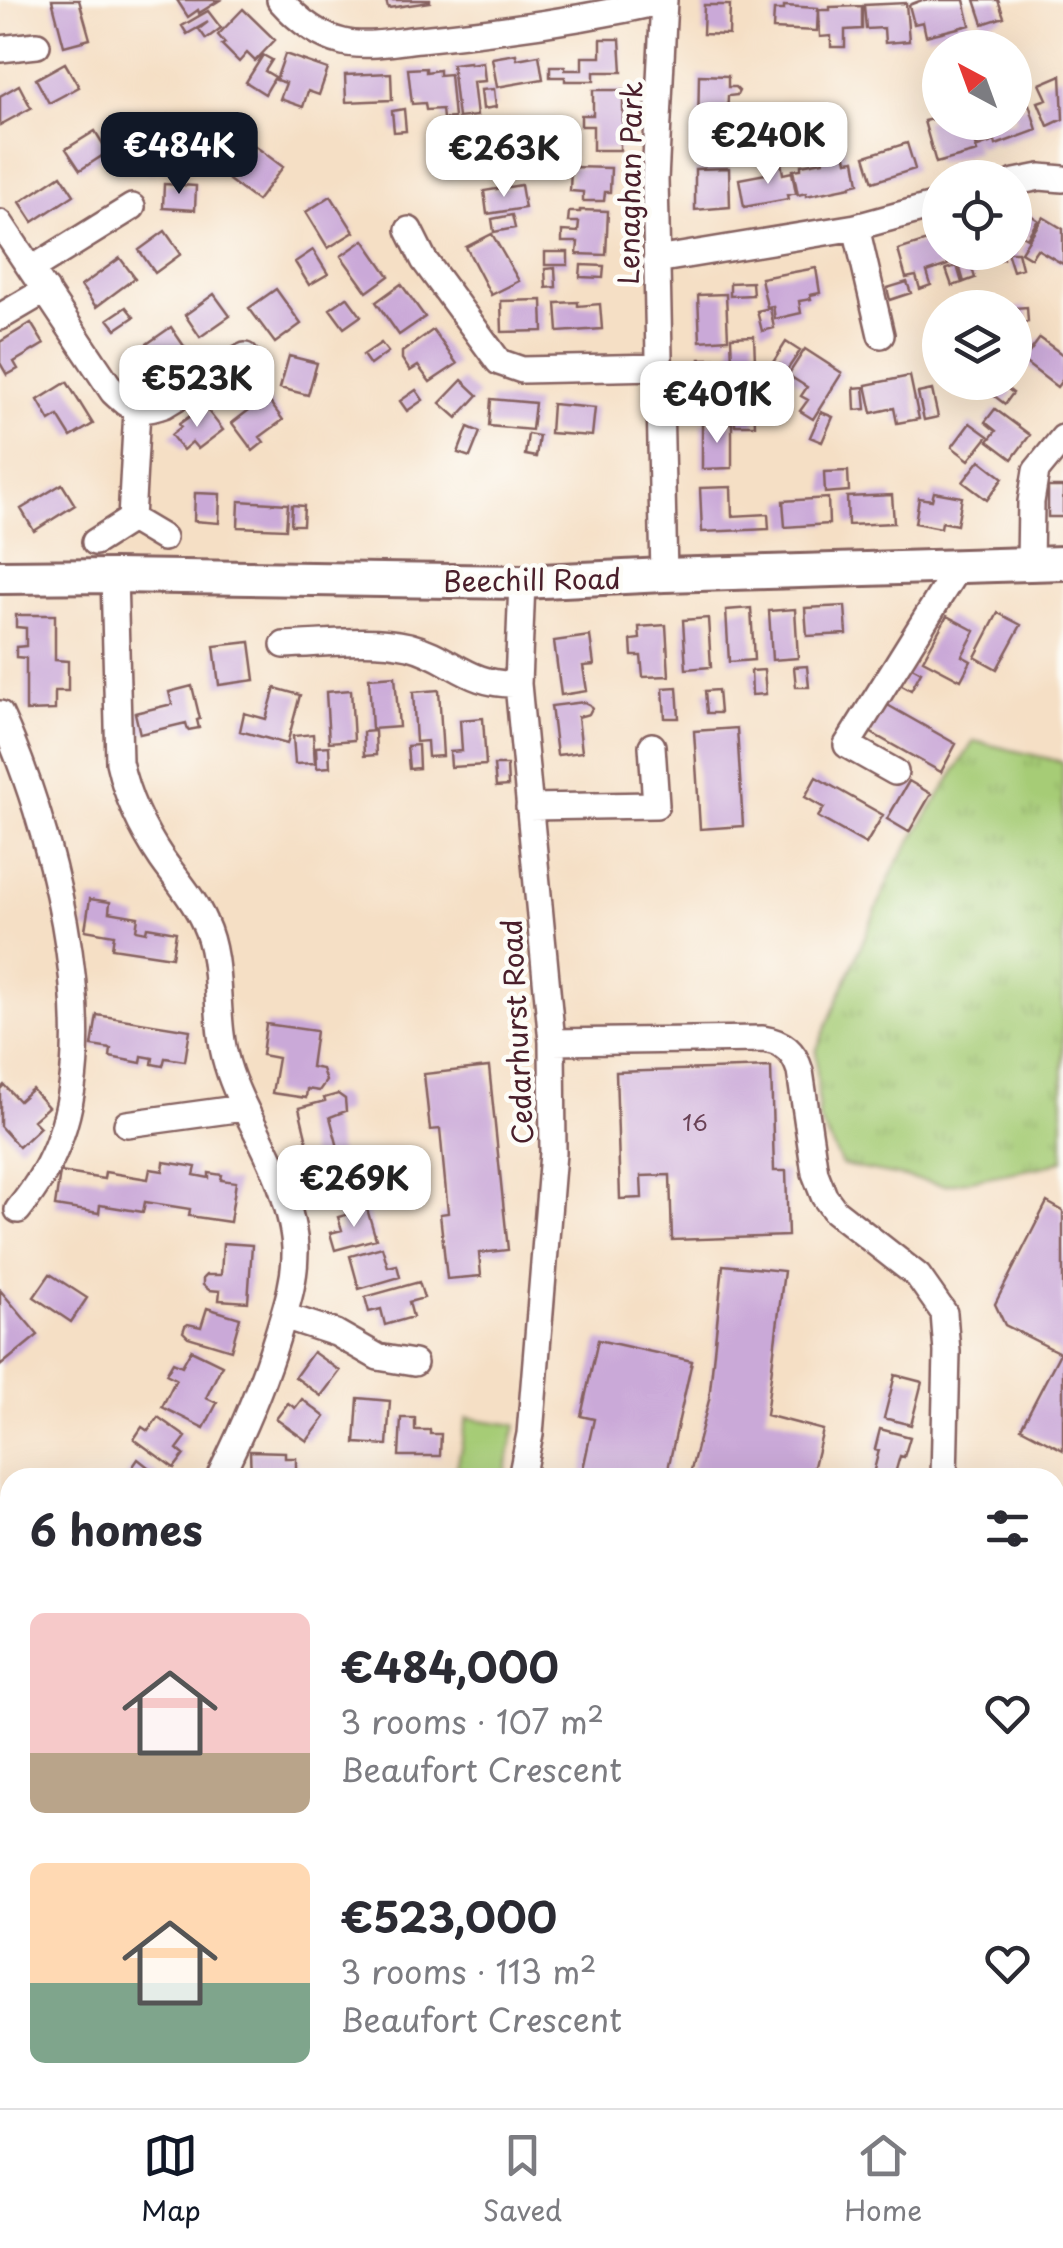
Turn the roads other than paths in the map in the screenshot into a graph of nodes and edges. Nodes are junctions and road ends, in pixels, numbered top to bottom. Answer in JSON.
{"nodes":[{"id":1,"x":280,"y":0,"type":"edge"},
{"id":2,"x":664,"y":0,"type":"edge"},
{"id":3,"x":36,"y":44,"type":"dead end"},
{"id":4,"x":0,"y":49,"type":"edge"},
{"id":5,"x":1032,"y":179,"type":"edge"},
{"id":6,"x":1063,"y":180,"type":"edge"},
{"id":7,"x":132,"y":207,"type":"dead end"},
{"id":8,"x":922,"y":209,"type":"edge"},
{"id":9,"x":0,"y":224,"type":"edge"},
{"id":10,"x":856,"y":227,"type":"junction"},
{"id":11,"x":409,"y":230,"type":"dead end"},
{"id":12,"x":656,"y":260,"type":"junction"},
{"id":13,"x":39,"y":280,"type":"junction"},
{"id":14,"x":0,"y":317,"type":"edge"},
{"id":15,"x":881,"y":335,"type":"dead end"},
{"id":16,"x":246,"y":356,"type":"dead end"},
{"id":17,"x":659,"y":367,"type":"junction"},
{"id":18,"x":137,"y":410,"type":"junction"},
{"id":19,"x":1063,"y":438,"type":"edge"},
{"id":20,"x":131,"y":519,"type":"junction"},
{"id":21,"x":163,"y":538,"type":"dead end"},
{"id":22,"x":95,"y":542,"type":"dead end"},
{"id":23,"x":1047,"y":564,"type":"edge"},
{"id":24,"x":958,"y":566,"type":"junction"},
{"id":25,"x":664,"y":574,"type":"junction"},
{"id":26,"x":114,"y":576,"type":"junction"},
{"id":27,"x":0,"y":577,"type":"edge"},
{"id":28,"x":522,"y":582,"type":"junction"},
{"id":29,"x":284,"y":645,"type":"dead end"},
{"id":30,"x":518,"y":684,"type":"junction"},
{"id":31,"x":0,"y":714,"type":"edge"},
{"id":32,"x":652,"y":746,"type":"dead end"},
{"id":33,"x":895,"y":772,"type":"dead end"},
{"id":34,"x":529,"y":806,"type":"junction"},
{"id":35,"x":552,"y":1042,"type":"junction"},
{"id":36,"x":243,"y":1108,"type":"junction"},
{"id":37,"x":127,"y":1124,"type":"dead end"},
{"id":38,"x":18,"y":1210,"type":"dead end"},
{"id":39,"x":284,"y":1316,"type":"junction"},
{"id":40,"x":414,"y":1363,"type":"dead end"},
{"id":41,"x":224,"y":1468,"type":"edge"},
{"id":42,"x":523,"y":1468,"type":"edge"},
{"id":43,"x":944,"y":1468,"type":"edge"}],
"edges":[{"from":1,"to":2,"type":"street"},
{"from":2,"to":12,"type":"street","name":"Lenaghan Park"},
{"from":3,"to":4,"type":"street"},
{"from":5,"to":6,"type":"street"},
{"from":7,"to":13,"type":"street"},
{"from":8,"to":10,"type":"street"},
{"from":9,"to":13,"type":"street"},
{"from":10,"to":12,"type":"street"},
{"from":10,"to":15,"type":"street"},
{"from":11,"to":17,"type":"street"},
{"from":12,"to":17,"type":"street","name":"Lenaghan Park"},
{"from":13,"to":14,"type":"street"},
{"from":13,"to":18,"type":"street"},
{"from":16,"to":18,"type":"street"},
{"from":17,"to":25,"type":"street","name":"Lenaghan Park"},
{"from":18,"to":20,"type":"street"},
{"from":19,"to":23,"type":"street"},
{"from":20,"to":21,"type":"street"},
{"from":20,"to":22,"type":"street"},
{"from":23,"to":24,"type":"street","name":"Beechill Road"},
{"from":24,"to":25,"type":"street","name":"Beechill Road"},
{"from":24,"to":33,"type":"street"},
{"from":25,"to":28,"type":"street","name":"Beechill Road"},
{"from":26,"to":27,"type":"street","name":"Beechill Road"},
{"from":26,"to":28,"type":"street","name":"Beechill Road"},
{"from":26,"to":36,"type":"street"},
{"from":28,"to":30,"type":"street","name":"Cedarhurst Road"},
{"from":29,"to":30,"type":"street"},
{"from":30,"to":34,"type":"street","name":"Cedarhurst Road"},
{"from":31,"to":38,"type":"street"},
{"from":32,"to":34,"type":"street"},
{"from":34,"to":35,"type":"street","name":"Cedarhurst Road"},
{"from":35,"to":42,"type":"street","name":"Cedarhurst Road"},
{"from":35,"to":43,"type":"street"},
{"from":36,"to":37,"type":"street"},
{"from":36,"to":39,"type":"street"},
{"from":39,"to":40,"type":"street"},
{"from":39,"to":41,"type":"street"}]}
